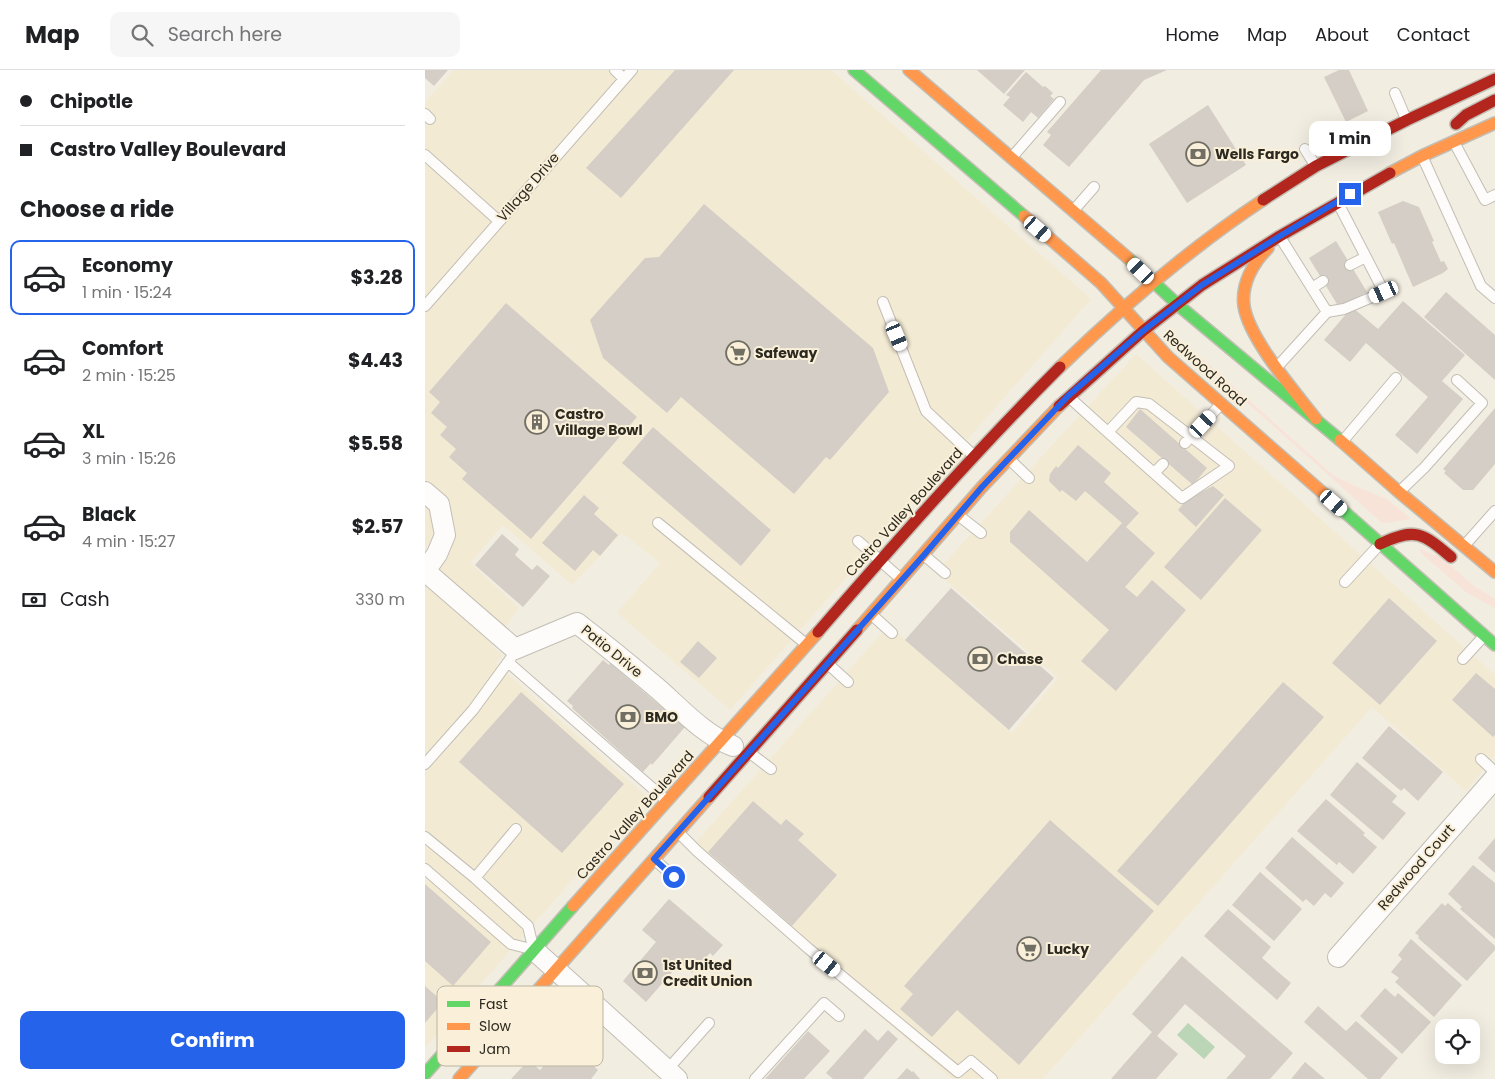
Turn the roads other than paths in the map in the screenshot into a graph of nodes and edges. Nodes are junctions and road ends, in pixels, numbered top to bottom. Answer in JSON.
{"nodes":[{"id":1,"x":615,"y":70,"type":"edge"},
{"id":2,"x":632,"y":70,"type":"edge"},
{"id":3,"x":854,"y":70,"type":"edge"},
{"id":4,"x":909,"y":70,"type":"edge"},
{"id":5,"x":624,"y":79,"type":"junction"},
{"id":6,"x":1495,"y":79,"type":"edge"},
{"id":7,"x":1395,"y":93,"type":"dead end"},
{"id":8,"x":1495,"y":100,"type":"edge"},
{"id":9,"x":1060,"y":102,"type":"dead end"},
{"id":10,"x":1407,"y":120,"type":"junction"},
{"id":11,"x":1495,"y":123,"type":"edge"},
{"id":12,"x":1454,"y":141,"type":"junction"},
{"id":13,"x":1305,"y":149,"type":"dead end"},
{"id":14,"x":425,"y":155,"type":"edge"},
{"id":15,"x":1422,"y":156,"type":"junction"},
{"id":16,"x":1012,"y":158,"type":"junction"},
{"id":17,"x":1316,"y":166,"type":"junction"},
{"id":18,"x":1094,"y":187,"type":"dead end"},
{"id":19,"x":1495,"y":195,"type":"edge"},
{"id":20,"x":1337,"y":202,"type":"junction"},
{"id":21,"x":1073,"y":211,"type":"junction"},
{"id":22,"x":499,"y":221,"type":"junction"},
{"id":23,"x":1280,"y":236,"type":"junction"},
{"id":24,"x":1366,"y":257,"type":"junction"},
{"id":25,"x":1350,"y":265,"type":"dead end"},
{"id":26,"x":1323,"y":281,"type":"dead end"},
{"id":27,"x":1153,"y":283,"type":"junction"},
{"id":28,"x":1312,"y":288,"type":"junction"},
{"id":29,"x":1495,"y":298,"type":"edge"},
{"id":30,"x":883,"y":302,"type":"dead end"},
{"id":31,"x":1178,"y":304,"type":"junction"},
{"id":32,"x":425,"y":306,"type":"edge"},
{"id":33,"x":1124,"y":306,"type":"junction"},
{"id":34,"x":1327,"y":312,"type":"junction"},
{"id":35,"x":1143,"y":331,"type":"junction"},
{"id":36,"x":1278,"y":367,"type":"junction"},
{"id":37,"x":1396,"y":378,"type":"dead end"},
{"id":38,"x":1457,"y":380,"type":"dead end"},
{"id":39,"x":1068,"y":396,"type":"junction"},
{"id":40,"x":1222,"y":403,"type":"junction"},
{"id":41,"x":1317,"y":420,"type":"junction"},
{"id":42,"x":1108,"y":432,"type":"junction"},
{"id":43,"x":1188,"y":440,"type":"junction"},
{"id":44,"x":1342,"y":443,"type":"junction"},
{"id":45,"x":974,"y":456,"type":"junction"},
{"id":46,"x":1008,"y":459,"type":"junction"},
{"id":47,"x":1163,"y":464,"type":"dead end"},
{"id":48,"x":1154,"y":473,"type":"junction"},
{"id":49,"x":1029,"y":478,"type":"dead end"},
{"id":50,"x":425,"y":492,"type":"edge"},
{"id":51,"x":1399,"y":492,"type":"junction"},
{"id":52,"x":1495,"y":511,"type":"edge"},
{"id":53,"x":958,"y":515,"type":"junction"},
{"id":54,"x":658,"y":523,"type":"dead end"},
{"id":55,"x":981,"y":533,"type":"dead end"},
{"id":56,"x":858,"y":541,"type":"dead end"},
{"id":57,"x":1380,"y":544,"type":"junction"},
{"id":58,"x":1463,"y":546,"type":"junction"},
{"id":59,"x":924,"y":555,"type":"junction"},
{"id":60,"x":881,"y":561,"type":"junction"},
{"id":61,"x":1459,"y":563,"type":"dead end"},
{"id":62,"x":425,"y":571,"type":"edge"},
{"id":63,"x":1495,"y":572,"type":"edge"},
{"id":64,"x":945,"y":573,"type":"dead end"},
{"id":65,"x":1481,"y":575,"type":"dead end"},
{"id":66,"x":902,"y":579,"type":"junction"},
{"id":67,"x":1345,"y":582,"type":"dead end"},
{"id":68,"x":871,"y":614,"type":"junction"},
{"id":69,"x":892,"y":632,"type":"dead end"},
{"id":70,"x":1484,"y":635,"type":"junction"},
{"id":71,"x":807,"y":644,"type":"junction"},
{"id":72,"x":1495,"y":645,"type":"edge"},
{"id":73,"x":512,"y":656,"type":"junction"},
{"id":74,"x":1463,"y":659,"type":"dead end"},
{"id":75,"x":827,"y":663,"type":"junction"},
{"id":76,"x":848,"y":682,"type":"dead end"},
{"id":77,"x":721,"y":741,"type":"junction"},
{"id":78,"x":749,"y":752,"type":"junction"},
{"id":79,"x":1481,"y":759,"type":"dead end"},
{"id":80,"x":425,"y":764,"type":"edge"},
{"id":81,"x":771,"y":769,"type":"dead end"},
{"id":82,"x":1495,"y":772,"type":"edge"},
{"id":83,"x":1495,"y":778,"type":"edge"},
{"id":84,"x":667,"y":801,"type":"junction"},
{"id":85,"x":516,"y":829,"type":"dead end"},
{"id":86,"x":679,"y":832,"type":"junction"},
{"id":87,"x":425,"y":838,"type":"edge"},
{"id":88,"x":654,"y":859,"type":"junction"},
{"id":89,"x":425,"y":869,"type":"edge"},
{"id":90,"x":674,"y":877,"type":"dead end"},
{"id":91,"x":475,"y":878,"type":"junction"},
{"id":92,"x":534,"y":950,"type":"junction"},
{"id":93,"x":1338,"y":957,"type":"dead end"},
{"id":94,"x":556,"y":970,"type":"junction"},
{"id":95,"x":502,"y":986,"type":"edge"},
{"id":96,"x":542,"y":986,"type":"edge"},
{"id":97,"x":574,"y":986,"type":"edge"},
{"id":98,"x":603,"y":1012,"type":"edge"},
{"id":99,"x":839,"y":1016,"type":"dead end"},
{"id":100,"x":709,"y":1023,"type":"dead end"},
{"id":101,"x":437,"y":1060,"type":"edge"},
{"id":102,"x":471,"y":1066,"type":"edge"},
{"id":103,"x":425,"y":1074,"type":"edge"},
{"id":104,"x":673,"y":1074,"type":"edge"},
{"id":105,"x":459,"y":1079,"type":"edge"},
{"id":106,"x":755,"y":1079,"type":"edge"},
{"id":107,"x":992,"y":1079,"type":"edge"}],
"edges":[{"from":1,"to":5,"type":"lane"},
{"from":2,"to":5,"type":"lane","name":"Village Drive"},
{"from":3,"to":33,"type":"main road","name":"Redwood Road"},
{"from":4,"to":16,"type":"main road"},
{"from":5,"to":22,"type":"lane","name":"Village Drive"},
{"from":6,"to":10,"type":"main road","name":"Castro Valley Boulevard"},
{"from":7,"to":10,"type":"lane"},
{"from":8,"to":12,"type":"main road"},
{"from":9,"to":16,"type":"lane"},
{"from":10,"to":17,"type":"main road","name":"Castro Valley Boulevard"},
{"from":11,"to":12,"type":"main road"},
{"from":12,"to":15,"type":"main road"},
{"from":12,"to":19,"type":"lane"},
{"from":13,"to":17,"type":"lane"},
{"from":14,"to":22,"type":"lane"},
{"from":15,"to":20,"type":"main road"},
{"from":15,"to":29,"type":"lane"},
{"from":16,"to":21,"type":"main road"},
{"from":17,"to":27,"type":"main road","name":"Castro Valley Boulevard"},
{"from":18,"to":21,"type":"lane"},
{"from":20,"to":23,"type":"main road"},
{"from":20,"to":24,"type":"lane"},
{"from":21,"to":27,"type":"main road"},
{"from":22,"to":32,"type":"lane","name":"Village Drive"},
{"from":23,"to":28,"type":"lane"},
{"from":23,"to":31,"type":"main road"},
{"from":23,"to":36,"type":"main road"},
{"from":24,"to":25,"type":"lane"},
{"from":24,"to":34,"type":"lane"},
{"from":26,"to":28,"type":"lane"},
{"from":27,"to":31,"type":"main road"},
{"from":27,"to":33,"type":"main road","name":"Castro Valley Boulevard"},
{"from":28,"to":34,"type":"lane"},
{"from":30,"to":45,"type":"lane"},
{"from":31,"to":35,"type":"main road"},
{"from":31,"to":41,"type":"main road"},
{"from":33,"to":35,"type":"main road","name":"Redwood Road"},
{"from":33,"to":45,"type":"main road","name":"Castro Valley Boulevard"},
{"from":34,"to":36,"type":"lane"},
{"from":35,"to":39,"type":"main road"},
{"from":35,"to":40,"type":"main road","name":"Redwood Road"},
{"from":36,"to":41,"type":"main road"},
{"from":37,"to":44,"type":"lane"},
{"from":38,"to":51,"type":"lane"},
{"from":39,"to":42,"type":"lane"},
{"from":39,"to":46,"type":"main road"},
{"from":40,"to":43,"type":"lane"},
{"from":40,"to":57,"type":"main road","name":"Redwood Road"},
{"from":41,"to":44,"type":"main road"},
{"from":42,"to":43,"type":"lane"},
{"from":42,"to":48,"type":"lane"},
{"from":43,"to":48,"type":"lane"},
{"from":44,"to":51,"type":"main road"},
{"from":45,"to":60,"type":"main road","name":"Castro Valley Boulevard"},
{"from":46,"to":49,"type":"lane"},
{"from":46,"to":53,"type":"main road"},
{"from":47,"to":48,"type":"lane"},
{"from":50,"to":62,"type":"street"},
{"from":51,"to":58,"type":"main road"},
{"from":52,"to":58,"type":"lane"},
{"from":53,"to":55,"type":"lane"},
{"from":53,"to":59,"type":"main road"},
{"from":54,"to":71,"type":"lane"},
{"from":56,"to":60,"type":"lane"},
{"from":57,"to":61,"type":"main road"},
{"from":57,"to":67,"type":"lane"},
{"from":57,"to":70,"type":"main road","name":"Redwood Road"},
{"from":58,"to":63,"type":"main road"},
{"from":59,"to":64,"type":"lane"},
{"from":59,"to":66,"type":"main road"},
{"from":60,"to":66,"type":"lane"},
{"from":60,"to":71,"type":"main road","name":"Castro Valley Boulevard"},
{"from":62,"to":73,"type":"street"},
{"from":63,"to":65,"type":"main road"},
{"from":66,"to":68,"type":"main road"},
{"from":68,"to":69,"type":"lane"},
{"from":68,"to":75,"type":"main road"},
{"from":70,"to":72,"type":"main road","name":"Redwood Road"},
{"from":70,"to":74,"type":"lane"},
{"from":71,"to":77,"type":"main road","name":"Castro Valley Boulevard"},
{"from":73,"to":77,"type":"street","name":"Patio Drive"},
{"from":73,"to":80,"type":"lane"},
{"from":73,"to":84,"type":"lane"},
{"from":75,"to":76,"type":"lane"},
{"from":75,"to":78,"type":"main road"},
{"from":77,"to":78,"type":"street","name":"Patio Drive"},
{"from":77,"to":84,"type":"main road","name":"Castro Valley Boulevard"},
{"from":78,"to":81,"type":"lane"},
{"from":78,"to":86,"type":"main road"},
{"from":79,"to":82,"type":"lane"},
{"from":83,"to":93,"type":"street","name":"Redwood Court"},
{"from":84,"to":92,"type":"main road","name":"Castro Valley Boulevard"},
{"from":85,"to":91,"type":"lane"},
{"from":86,"to":88,"type":"main road"},
{"from":86,"to":107,"type":"lane"},
{"from":87,"to":91,"type":"lane"},
{"from":88,"to":90,"type":"lane"},
{"from":88,"to":94,"type":"main road"},
{"from":89,"to":92,"type":"lane"},
{"from":91,"to":92,"type":"lane"},
{"from":92,"to":94,"type":"street"},
{"from":92,"to":95,"type":"main road","name":"Castro Valley Boulevard"},
{"from":94,"to":96,"type":"main road"},
{"from":94,"to":97,"type":"street"},
{"from":98,"to":104,"type":"street"},
{"from":99,"to":106,"type":"lane"},
{"from":100,"to":104,"type":"lane"},
{"from":101,"to":103,"type":"main road","name":"Castro Valley Boulevard"},
{"from":102,"to":105,"type":"main road"}]}
